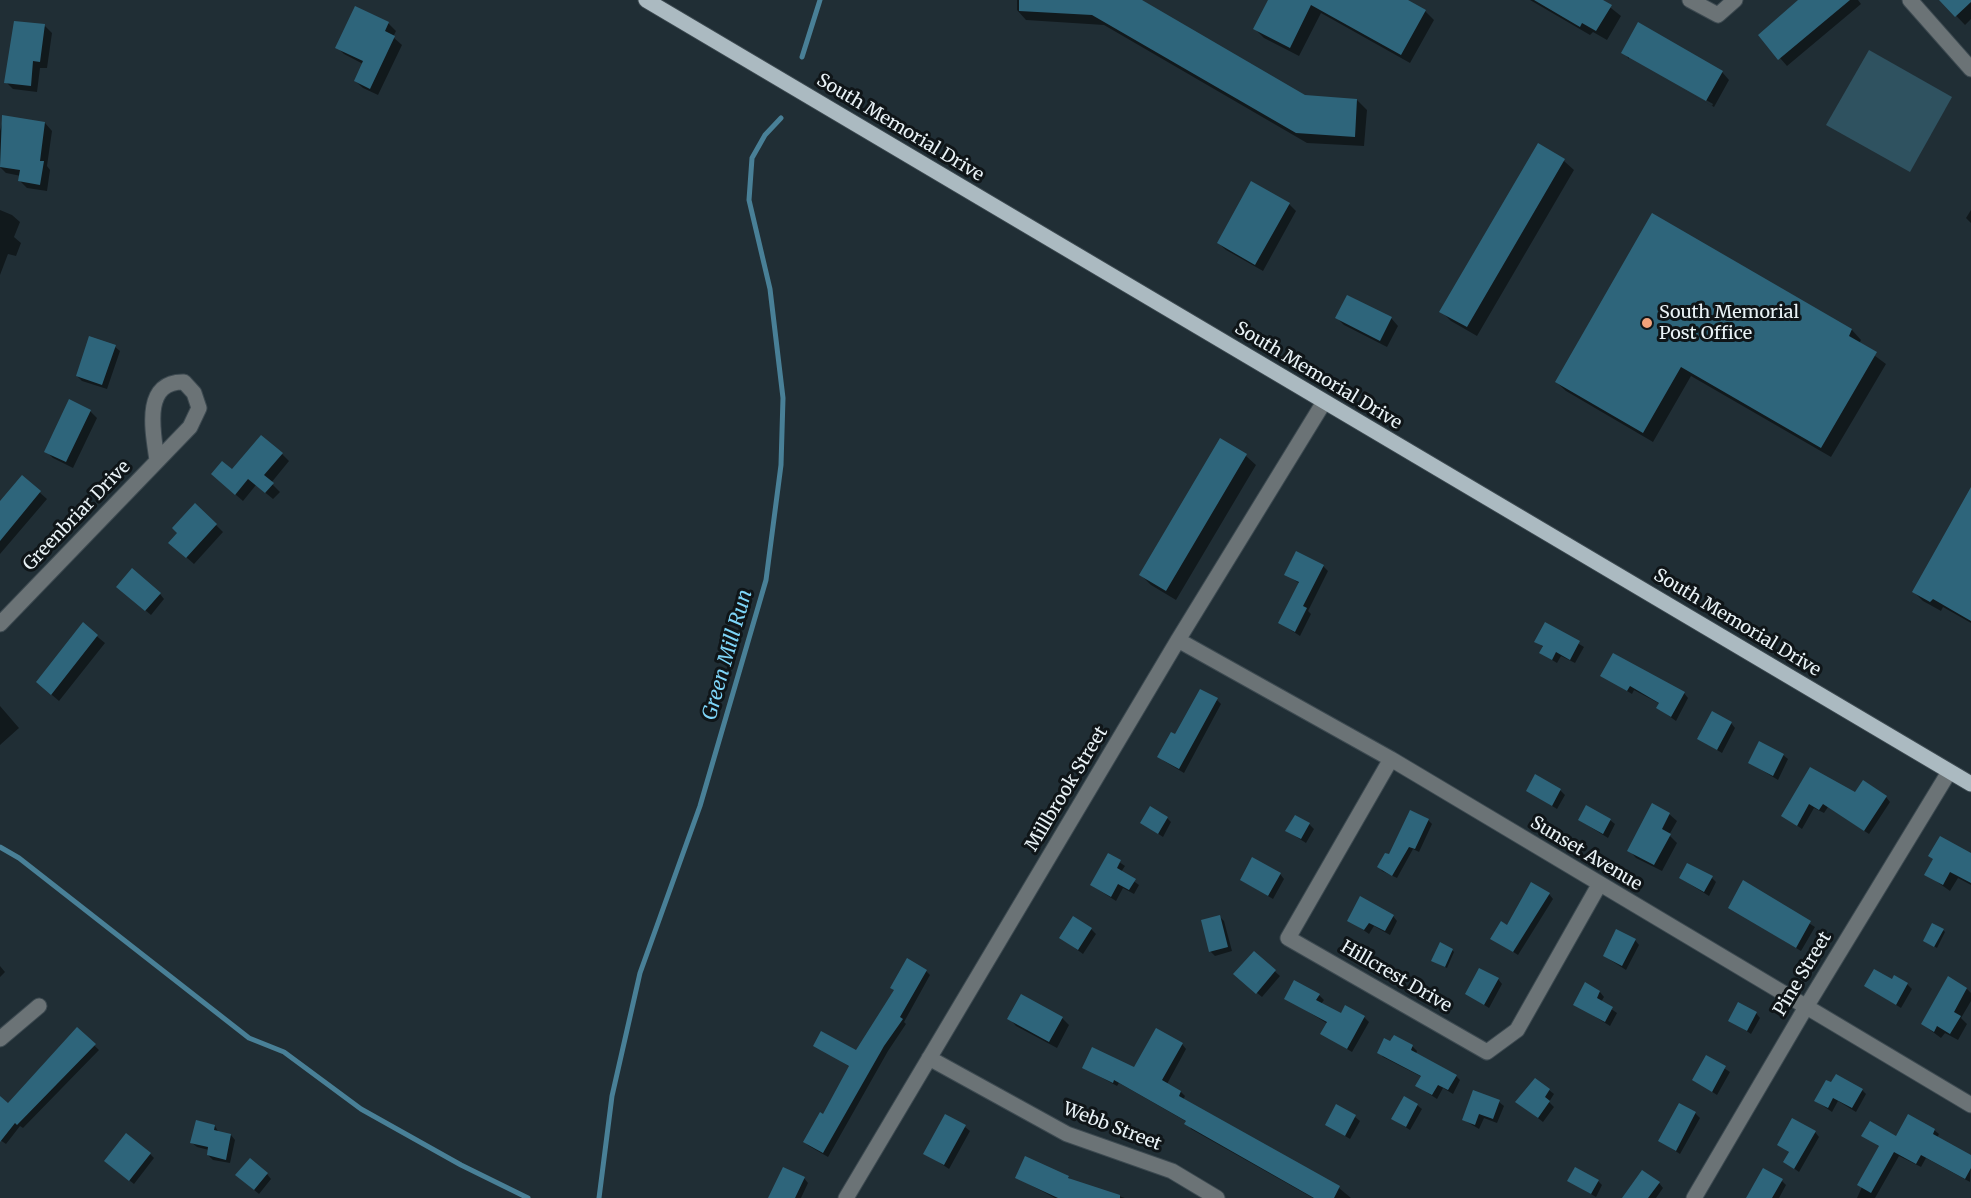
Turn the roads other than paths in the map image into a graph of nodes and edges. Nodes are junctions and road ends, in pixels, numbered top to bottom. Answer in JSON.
{"nodes":[{"id":1,"x":646,"y":0,"type":"edge"},
{"id":2,"x":1690,"y":0,"type":"edge"},
{"id":3,"x":1735,"y":0,"type":"edge"},
{"id":4,"x":1910,"y":0,"type":"edge"},
{"id":5,"x":1968,"y":61,"type":"edge"},
{"id":6,"x":1324,"y":402,"type":"junction"},
{"id":7,"x":157,"y":460,"type":"junction"},
{"id":8,"x":0,"y":624,"type":"edge"},
{"id":9,"x":1178,"y":640,"type":"junction"},
{"id":10,"x":1391,"y":759,"type":"junction"},
{"id":11,"x":1949,"y":772,"type":"junction"},
{"id":12,"x":1971,"y":784,"type":"edge"},
{"id":13,"x":1599,"y":885,"type":"junction"},
{"id":14,"x":39,"y":1006,"type":"dead end"},
{"id":15,"x":1806,"y":1007,"type":"junction"},
{"id":16,"x":0,"y":1039,"type":"edge"},
{"id":17,"x":929,"y":1058,"type":"junction"},
{"id":18,"x":1971,"y":1105,"type":"edge"},
{"id":19,"x":846,"y":1198,"type":"edge"},
{"id":20,"x":1217,"y":1198,"type":"edge"},
{"id":21,"x":1694,"y":1198,"type":"edge"}],
"edges":[{"from":1,"to":6,"type":"main road","name":"South Memorial Drive"},
{"from":2,"to":3,"type":"street"},
{"from":4,"to":5,"type":"street"},
{"from":6,"to":9,"type":"street","name":"Millbrook Street"},
{"from":6,"to":11,"type":"main road","name":"South Memorial Drive"},
{"from":7,"to":7,"type":"street","name":"Greenbriar Drive"},
{"from":7,"to":8,"type":"street","name":"Greenbriar Drive"},
{"from":9,"to":10,"type":"street","name":"Sunset Avenue"},
{"from":9,"to":17,"type":"street","name":"Millbrook Street"},
{"from":10,"to":13,"type":"street","name":"Sunset Avenue"},
{"from":10,"to":13,"type":"street","name":"Hillcrest Drive"},
{"from":11,"to":12,"type":"main road","name":"South Memorial Drive"},
{"from":11,"to":15,"type":"street","name":"Pine Street"},
{"from":13,"to":15,"type":"street","name":"Sunset Avenue"},
{"from":14,"to":16,"type":"street"},
{"from":15,"to":18,"type":"street","name":"Sunset Avenue"},
{"from":15,"to":21,"type":"street","name":"Pine Street"},
{"from":17,"to":19,"type":"street","name":"Millbrook Street"},
{"from":17,"to":20,"type":"street","name":"Webb Street"}]}
